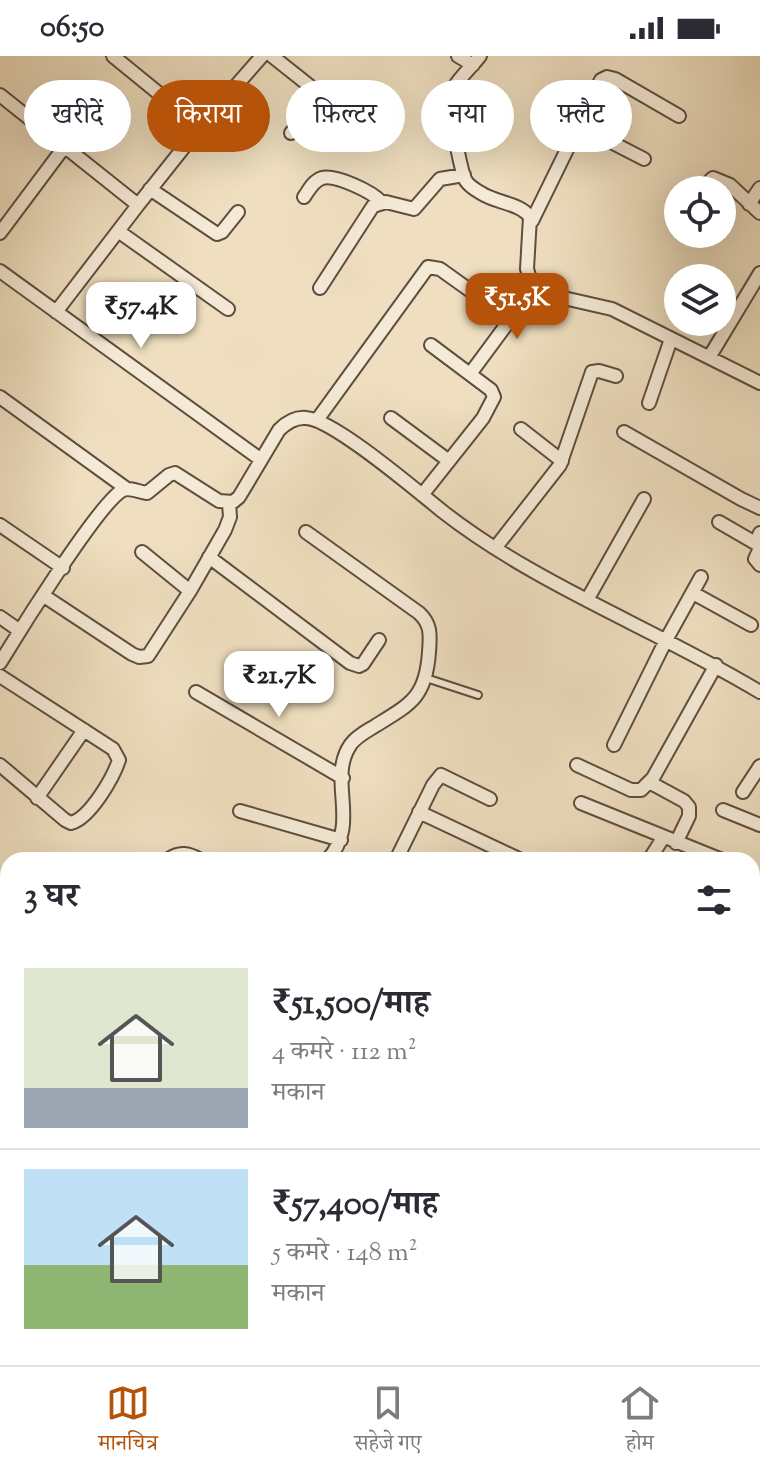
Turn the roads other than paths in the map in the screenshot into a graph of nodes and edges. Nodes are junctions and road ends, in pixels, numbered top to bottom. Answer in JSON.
{"nodes":[{"id":1,"x":113,"y":56,"type":"edge"},
{"id":2,"x":262,"y":56,"type":"edge"},
{"id":3,"x":272,"y":56,"type":"edge"},
{"id":4,"x":458,"y":56,"type":"edge"},
{"id":5,"x":476,"y":60,"type":"edge"},
{"id":6,"x":241,"y":80,"type":"edge"},
{"id":7,"x":302,"y":80,"type":"edge"},
{"id":8,"x":147,"y":84,"type":"edge"},
{"id":9,"x":632,"y":91,"type":"edge"},
{"id":10,"x":0,"y":95,"type":"edge"},
{"id":11,"x":24,"y":114,"type":"edge"},
{"id":12,"x":679,"y":116,"type":"dead end"},
{"id":13,"x":61,"y":152,"type":"edge"},
{"id":14,"x":72,"y":152,"type":"edge"},
{"id":15,"x":180,"y":152,"type":"edge"},
{"id":16,"x":565,"y":152,"type":"edge"},
{"id":17,"x":630,"y":152,"type":"edge"},
{"id":18,"x":644,"y":159,"type":"dead end"},
{"id":19,"x":464,"y":175,"type":"junction"},
{"id":20,"x":760,"y":188,"type":"edge"},
{"id":21,"x":150,"y":189,"type":"junction"},
{"id":22,"x":736,"y":191,"type":"edge"},
{"id":23,"x":304,"y":197,"type":"dead end"},
{"id":24,"x":381,"y":202,"type":"junction"},
{"id":25,"x":749,"y":204,"type":"junction"},
{"id":26,"x":138,"y":205,"type":"junction"},
{"id":27,"x":238,"y":212,"type":"dead end"},
{"id":28,"x":760,"y":213,"type":"edge"},
{"id":29,"x":532,"y":221,"type":"junction"},
{"id":30,"x":118,"y":231,"type":"junction"},
{"id":31,"x":0,"y":233,"type":"edge"},
{"id":32,"x":0,"y":271,"type":"edge"},
{"id":33,"x":760,"y":273,"type":"edge"},
{"id":34,"x":535,"y":286,"type":"junction"},
{"id":35,"x":320,"y":288,"type":"dead end"},
{"id":36,"x":228,"y":309,"type":"dead end"},
{"id":37,"x":56,"y":312,"type":"junction"},
{"id":38,"x":510,"y":319,"type":"junction"},
{"id":39,"x":671,"y":339,"type":"junction"},
{"id":40,"x":431,"y":345,"type":"dead end"},
{"id":41,"x":710,"y":356,"type":"junction"},
{"id":42,"x":470,"y":374,"type":"junction"},
{"id":43,"x":616,"y":376,"type":"dead end"},
{"id":44,"x":760,"y":383,"type":"edge"},
{"id":45,"x":0,"y":397,"type":"edge"},
{"id":46,"x":649,"y":403,"type":"dead end"},
{"id":47,"x":391,"y":418,"type":"dead end"},
{"id":48,"x":317,"y":420,"type":"junction"},
{"id":49,"x":521,"y":429,"type":"dead end"},
{"id":50,"x":624,"y":432,"type":"dead end"},
{"id":51,"x":260,"y":459,"type":"junction"},
{"id":52,"x":449,"y":461,"type":"junction"},
{"id":53,"x":562,"y":461,"type":"junction"},
{"id":54,"x":127,"y":489,"type":"junction"},
{"id":55,"x":422,"y":495,"type":"junction"},
{"id":56,"x":644,"y":499,"type":"dead end"},
{"id":57,"x":229,"y":503,"type":"junction"},
{"id":58,"x":760,"y":508,"type":"edge"},
{"id":59,"x":719,"y":522,"type":"dead end"},
{"id":60,"x":0,"y":525,"type":"edge"},
{"id":61,"x":306,"y":532,"type":"dead end"},
{"id":62,"x":758,"y":538,"type":"edge"},
{"id":63,"x":496,"y":547,"type":"junction"},
{"id":64,"x":142,"y":552,"type":"dead end"},
{"id":65,"x":209,"y":557,"type":"junction"},
{"id":66,"x":760,"y":565,"type":"edge"},
{"id":67,"x":63,"y":568,"type":"junction"},
{"id":68,"x":701,"y":577,"type":"dead end"},
{"id":69,"x":190,"y":591,"type":"junction"},
{"id":70,"x":693,"y":593,"type":"junction"},
{"id":71,"x":44,"y":596,"type":"junction"},
{"id":72,"x":587,"y":600,"type":"junction"},
{"id":73,"x":0,"y":617,"type":"edge"},
{"id":74,"x":751,"y":625,"type":"dead end"},
{"id":75,"x":20,"y":631,"type":"junction"},
{"id":76,"x":379,"y":640,"type":"dead end"},
{"id":77,"x":666,"y":640,"type":"junction"},
{"id":78,"x":0,"y":663,"type":"edge"},
{"id":79,"x":716,"y":665,"type":"junction"},
{"id":80,"x":0,"y":676,"type":"edge"},
{"id":81,"x":426,"y":678,"type":"junction"},
{"id":82,"x":196,"y":692,"type":"dead end"},
{"id":83,"x":760,"y":692,"type":"edge"},
{"id":84,"x":478,"y":695,"type":"dead end"},
{"id":85,"x":84,"y":730,"type":"junction"},
{"id":86,"x":614,"y":745,"type":"dead end"},
{"id":87,"x":0,"y":765,"type":"edge"},
{"id":88,"x":577,"y":765,"type":"dead end"},
{"id":89,"x":760,"y":766,"type":"edge"},
{"id":90,"x":343,"y":778,"type":"junction"},
{"id":91,"x":649,"y":782,"type":"junction"},
{"id":92,"x":743,"y":792,"type":"dead end"},
{"id":93,"x":37,"y":798,"type":"junction"},
{"id":94,"x":490,"y":799,"type":"dead end"},
{"id":95,"x":581,"y":803,"type":"dead end"},
{"id":96,"x":723,"y":810,"type":"dead end"},
{"id":97,"x":240,"y":811,"type":"dead end"},
{"id":98,"x":419,"y":812,"type":"junction"},
{"id":99,"x":760,"y":825,"type":"edge"},
{"id":100,"x":663,"y":838,"type":"junction"},
{"id":101,"x":341,"y":840,"type":"junction"},
{"id":102,"x":676,"y":843,"type":"junction"},
{"id":103,"x":333,"y":852,"type":"edge"},
{"id":104,"x":400,"y":852,"type":"edge"},
{"id":105,"x":504,"y":852,"type":"edge"},
{"id":106,"x":654,"y":852,"type":"edge"},
{"id":107,"x":700,"y":852,"type":"edge"}],
"edges":[{"from":1,"to":8,"type":"street"},
{"from":2,"to":6,"type":"street"},
{"from":3,"to":7,"type":"street"},
{"from":4,"to":5,"type":"street"},
{"from":5,"to":19,"type":"street"},
{"from":9,"to":12,"type":"street"},
{"from":10,"to":11,"type":"street"},
{"from":13,"to":31,"type":"street"},
{"from":14,"to":26,"type":"street"},
{"from":15,"to":21,"type":"street"},
{"from":16,"to":29,"type":"street"},
{"from":17,"to":18,"type":"street"},
{"from":19,"to":24,"type":"street"},
{"from":19,"to":29,"type":"street"},
{"from":20,"to":25,"type":"street"},
{"from":21,"to":26,"type":"street"},
{"from":21,"to":27,"type":"street"},
{"from":22,"to":25,"type":"street"},
{"from":23,"to":24,"type":"street"},
{"from":24,"to":35,"type":"street"},
{"from":25,"to":28,"type":"street"},
{"from":26,"to":30,"type":"street"},
{"from":29,"to":34,"type":"street"},
{"from":30,"to":36,"type":"street"},
{"from":30,"to":37,"type":"street"},
{"from":32,"to":37,"type":"street"},
{"from":33,"to":41,"type":"street"},
{"from":34,"to":38,"type":"street"},
{"from":34,"to":39,"type":"street"},
{"from":37,"to":51,"type":"street"},
{"from":38,"to":42,"type":"street"},
{"from":38,"to":48,"type":"street"},
{"from":39,"to":41,"type":"street"},
{"from":39,"to":46,"type":"street"},
{"from":40,"to":42,"type":"street"},
{"from":41,"to":44,"type":"street"},
{"from":42,"to":52,"type":"street"},
{"from":43,"to":53,"type":"street"},
{"from":45,"to":54,"type":"street"},
{"from":47,"to":52,"type":"street"},
{"from":48,"to":51,"type":"street"},
{"from":48,"to":55,"type":"street"},
{"from":49,"to":53,"type":"street"},
{"from":50,"to":58,"type":"street"},
{"from":51,"to":57,"type":"street"},
{"from":52,"to":55,"type":"street"},
{"from":53,"to":63,"type":"street"},
{"from":54,"to":57,"type":"street"},
{"from":54,"to":67,"type":"street"},
{"from":55,"to":63,"type":"street"},
{"from":56,"to":72,"type":"street"},
{"from":57,"to":65,"type":"street"},
{"from":59,"to":62,"type":"street"},
{"from":60,"to":67,"type":"street"},
{"from":61,"to":81,"type":"street"},
{"from":62,"to":66,"type":"street"},
{"from":63,"to":72,"type":"street"},
{"from":64,"to":69,"type":"street"},
{"from":65,"to":69,"type":"street"},
{"from":65,"to":76,"type":"street"},
{"from":67,"to":71,"type":"street"},
{"from":68,"to":70,"type":"street"},
{"from":69,"to":71,"type":"street"},
{"from":70,"to":74,"type":"street"},
{"from":70,"to":77,"type":"street"},
{"from":71,"to":75,"type":"street"},
{"from":72,"to":77,"type":"street"},
{"from":73,"to":75,"type":"street"},
{"from":75,"to":78,"type":"street"},
{"from":77,"to":79,"type":"street"},
{"from":77,"to":86,"type":"street"},
{"from":79,"to":83,"type":"street"},
{"from":79,"to":91,"type":"street"},
{"from":80,"to":85,"type":"street"},
{"from":81,"to":84,"type":"lane"},
{"from":81,"to":90,"type":"street"},
{"from":82,"to":90,"type":"street"},
{"from":85,"to":93,"type":"street"},
{"from":85,"to":93,"type":"street"},
{"from":87,"to":93,"type":"street"},
{"from":88,"to":91,"type":"street"},
{"from":89,"to":92,"type":"street"},
{"from":90,"to":101,"type":"street"},
{"from":91,"to":102,"type":"street"},
{"from":94,"to":98,"type":"street"},
{"from":95,"to":100,"type":"street"},
{"from":96,"to":99,"type":"street"},
{"from":97,"to":101,"type":"street"},
{"from":98,"to":104,"type":"street"},
{"from":98,"to":105,"type":"street"},
{"from":100,"to":102,"type":"street"},
{"from":100,"to":106,"type":"street"},
{"from":101,"to":103,"type":"street"},
{"from":102,"to":107,"type":"street"}]}
